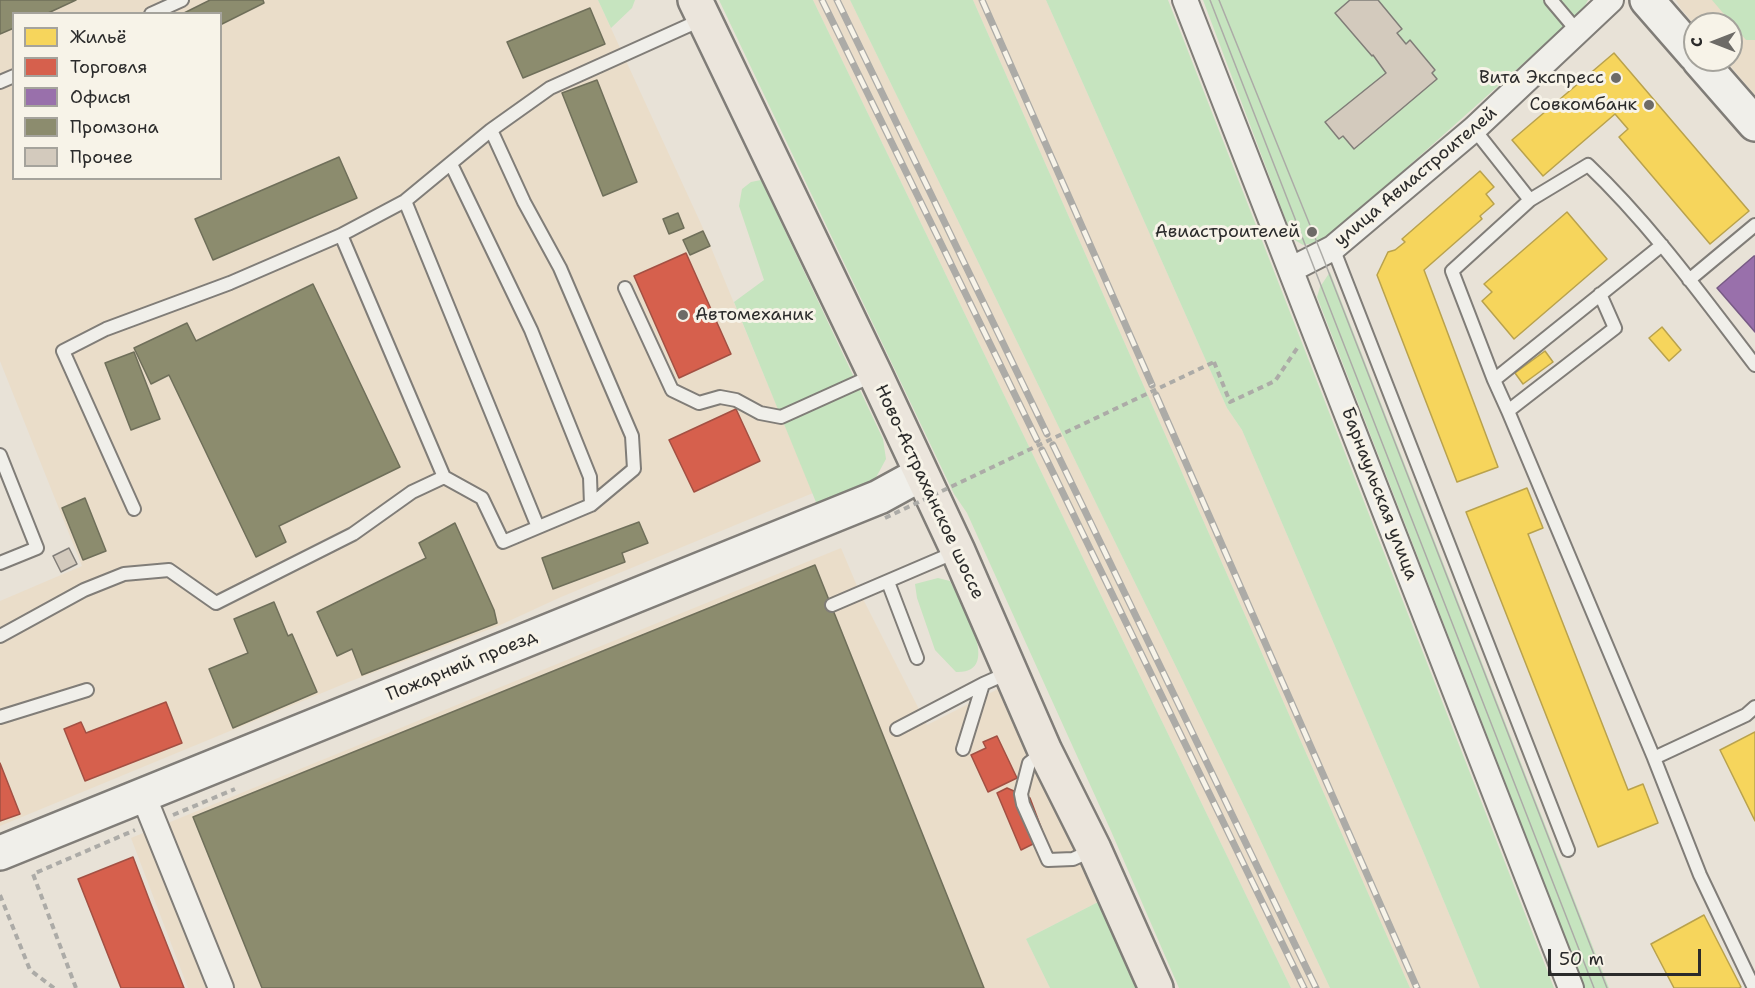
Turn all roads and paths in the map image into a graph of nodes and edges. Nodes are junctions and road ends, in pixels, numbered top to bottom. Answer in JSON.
{"nodes":[{"id":1,"x":182,"y":0,"type":"edge"},
{"id":2,"x":1185,"y":0,"type":"edge"},
{"id":3,"x":1551,"y":0,"type":"edge"},
{"id":4,"x":1611,"y":0,"type":"edge"},
{"id":5,"x":1647,"y":0,"type":"edge"},
{"id":6,"x":699,"y":9,"type":"edge"},
{"id":7,"x":155,"y":12,"type":"edge"},
{"id":8,"x":1578,"y":32,"type":"junction"},
{"id":9,"x":1683,"y":41,"type":"edge"},
{"id":10,"x":1710,"y":72,"type":"edge"},
{"id":11,"x":1755,"y":124,"type":"edge"},
{"id":12,"x":1474,"y":129,"type":"junction"},
{"id":13,"x":491,"y":130,"type":"junction"},
{"id":14,"x":451,"y":164,"type":"junction"},
{"id":15,"x":1530,"y":200,"type":"junction"},
{"id":16,"x":405,"y":201,"type":"junction"},
{"id":17,"x":1755,"y":225,"type":"edge"},
{"id":18,"x":341,"y":235,"type":"junction"},
{"id":19,"x":1662,"y":244,"type":"junction"},
{"id":20,"x":1333,"y":248,"type":"junction"},
{"id":21,"x":1292,"y":269,"type":"junction"},
{"id":22,"x":1689,"y":280,"type":"junction"},
{"id":23,"x":625,"y":288,"type":"dead end"},
{"id":24,"x":1600,"y":294,"type":"junction"},
{"id":25,"x":1299,"y":346,"type":"dead end"},
{"id":26,"x":1755,"y":365,"type":"edge"},
{"id":27,"x":875,"y":374,"type":"junction"},
{"id":28,"x":1494,"y":380,"type":"junction"},
{"id":29,"x":1508,"y":411,"type":"junction"},
{"id":30,"x":0,"y":455,"type":"edge"},
{"id":31,"x":921,"y":474,"type":"junction"},
{"id":32,"x":444,"y":477,"type":"junction"},
{"id":33,"x":591,"y":504,"type":"junction"},
{"id":34,"x":134,"y":508,"type":"dead end"},
{"id":35,"x":874,"y":522,"type":"dead end"},
{"id":36,"x":538,"y":527,"type":"junction"},
{"id":37,"x":958,"y":551,"type":"junction"},
{"id":38,"x":0,"y":563,"type":"edge"},
{"id":39,"x":888,"y":582,"type":"junction"},
{"id":40,"x":832,"y":605,"type":"dead end"},
{"id":41,"x":0,"y":636,"type":"edge"},
{"id":42,"x":917,"y":658,"type":"dead end"},
{"id":43,"x":997,"y":678,"type":"junction"},
{"id":44,"x":87,"y":690,"type":"dead end"},
{"id":45,"x":1755,"y":707,"type":"edge"},
{"id":46,"x":0,"y":717,"type":"edge"},
{"id":47,"x":897,"y":729,"type":"dead end"},
{"id":48,"x":963,"y":749,"type":"dead end"},
{"id":49,"x":1045,"y":751,"type":"junction"},
{"id":50,"x":1654,"y":758,"type":"junction"},
{"id":51,"x":241,"y":786,"type":"dead end"},
{"id":52,"x":148,"y":809,"type":"junction"},
{"id":53,"x":1094,"y":849,"type":"junction"},
{"id":54,"x":1568,"y":850,"type":"dead end"},
{"id":55,"x":0,"y":853,"type":"edge"},
{"id":56,"x":0,"y":895,"type":"edge"},
{"id":57,"x":54,"y":988,"type":"edge"},
{"id":58,"x":76,"y":988,"type":"edge"},
{"id":59,"x":220,"y":988,"type":"edge"},
{"id":60,"x":1156,"y":988,"type":"edge"},
{"id":61,"x":1571,"y":988,"type":"edge"},
{"id":62,"x":1754,"y":988,"type":"edge"}],
"edges":[{"from":1,"to":7,"type":"lane"},
{"from":2,"to":21,"type":"street","name":"Барнаульская улица"},
{"from":3,"to":8,"type":"lane"},
{"from":4,"to":8,"type":"street","name":"улица Авиастроителей"},
{"from":5,"to":9,"type":"street"},
{"from":6,"to":13,"type":"lane"},
{"from":6,"to":27,"type":"main road","name":"Ново-Астраханское шоссе"},
{"from":8,"to":12,"type":"street","name":"улица Авиастроителей"},
{"from":10,"to":11,"type":"street"},
{"from":12,"to":15,"type":"lane"},
{"from":12,"to":20,"type":"street","name":"улица Авиастроителей"},
{"from":13,"to":14,"type":"lane"},
{"from":13,"to":33,"type":"lane"},
{"from":14,"to":16,"type":"lane"},
{"from":14,"to":33,"type":"lane"},
{"from":15,"to":19,"type":"lane"},
{"from":15,"to":28,"type":"lane"},
{"from":16,"to":18,"type":"lane"},
{"from":16,"to":36,"type":"lane"},
{"from":17,"to":22,"type":"lane"},
{"from":18,"to":32,"type":"lane"},
{"from":18,"to":34,"type":"lane"},
{"from":19,"to":22,"type":"lane"},
{"from":19,"to":24,"type":"lane"},
{"from":20,"to":21,"type":"street","name":"улица Авиастроителей"},
{"from":20,"to":54,"type":"lane"},
{"from":21,"to":61,"type":"street","name":"Барнаульская улица"},
{"from":22,"to":26,"type":"lane"},
{"from":23,"to":27,"type":"lane"},
{"from":24,"to":28,"type":"lane"},
{"from":24,"to":29,"type":"lane"},
{"from":25,"to":35,"type":"path","bridge":true},
{"from":27,"to":31,"type":"main road","name":"Ново-Астраханское шоссе"},
{"from":28,"to":29,"type":"lane"},
{"from":29,"to":50,"type":"lane"},
{"from":30,"to":38,"type":"lane"},
{"from":31,"to":37,"type":"main road","name":"Ново-Астраханское шоссе"},
{"from":31,"to":52,"type":"street","name":"Пожарный проезд"},
{"from":32,"to":36,"type":"lane"},
{"from":32,"to":41,"type":"lane"},
{"from":33,"to":36,"type":"lane"},
{"from":37,"to":39,"type":"lane"},
{"from":37,"to":43,"type":"main road","name":"Ново-Астраханское шоссе"},
{"from":39,"to":40,"type":"lane"},
{"from":39,"to":42,"type":"lane"},
{"from":43,"to":47,"type":"lane"},
{"from":43,"to":48,"type":"lane"},
{"from":43,"to":49,"type":"main road","name":"Ново-Астраханское шоссе"},
{"from":44,"to":46,"type":"lane"},
{"from":45,"to":50,"type":"lane"},
{"from":49,"to":53,"type":"main road","name":"Ново-Астраханское шоссе"},
{"from":49,"to":53,"type":"lane"},
{"from":50,"to":62,"type":"lane"},
{"from":51,"to":52,"type":"path"},
{"from":52,"to":55,"type":"street","name":"Пожарный проезд"},
{"from":52,"to":58,"type":"path"},
{"from":52,"to":59,"type":"street"},
{"from":53,"to":60,"type":"main road","name":"Ново-Астраханское шоссе"},
{"from":56,"to":57,"type":"path"}]}
